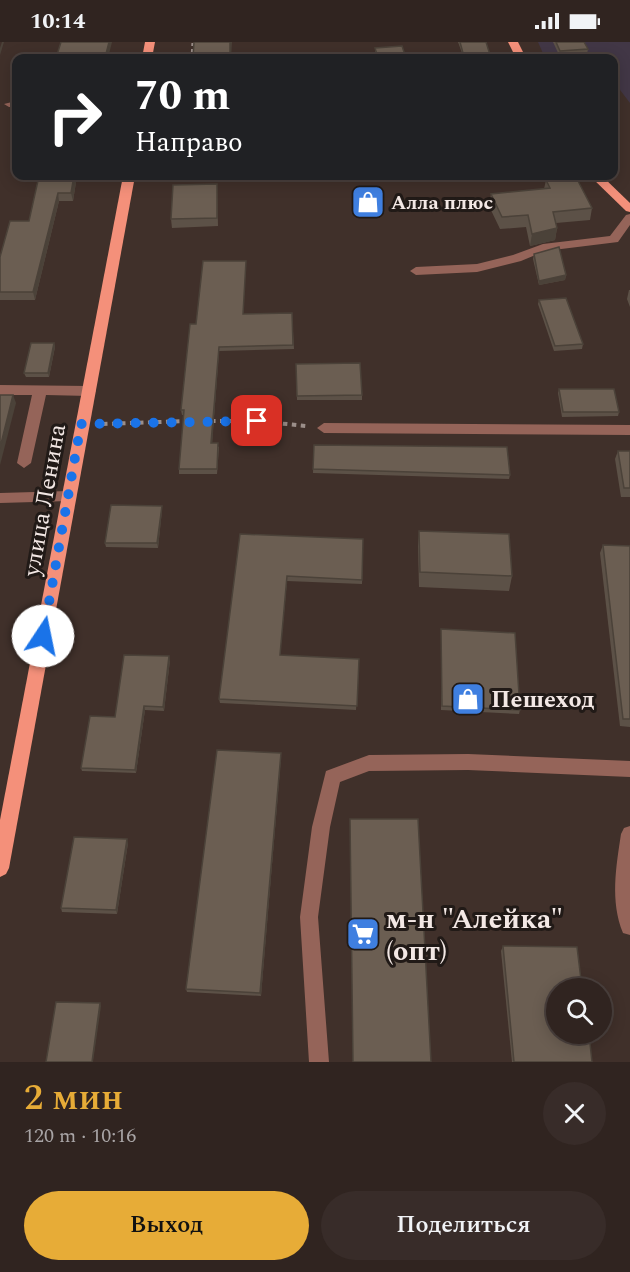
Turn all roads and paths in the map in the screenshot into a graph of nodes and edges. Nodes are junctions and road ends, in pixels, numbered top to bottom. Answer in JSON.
{"nodes":[{"id":1,"x":128,"y":180,"type":"edge"},
{"id":2,"x":600,"y":180,"type":"edge"},
{"id":3,"x":630,"y":209,"type":"edge"},
{"id":4,"x":630,"y":217,"type":"edge"},
{"id":5,"x":416,"y":271,"type":"dead end"},
{"id":6,"x":0,"y":390,"type":"edge"},
{"id":7,"x":40,"y":391,"type":"junction"},
{"id":8,"x":89,"y":391,"type":"junction"},
{"id":9,"x":187,"y":421,"type":"edge"},
{"id":10,"x":199,"y":421,"type":"edge"},
{"id":11,"x":81,"y":424,"type":"junction"},
{"id":12,"x":324,"y":428,"type":"joint"},
{"id":13,"x":630,"y":430,"type":"edge"},
{"id":14,"x":24,"y":463,"type":"dead end"},
{"id":15,"x":69,"y":496,"type":"junction"},
{"id":16,"x":0,"y":498,"type":"edge"},
{"id":17,"x":630,"y":769,"type":"edge"},
{"id":18,"x":630,"y":834,"type":"edge"},
{"id":19,"x":0,"y":868,"type":"edge"},
{"id":20,"x":630,"y":926,"type":"edge"},
{"id":21,"x":319,"y":1062,"type":"edge"}],
"edges":[{"from":1,"to":8,"type":"main road","name":"улица Ленина"},
{"from":2,"to":3,"type":"main road"},
{"from":4,"to":5,"type":"street"},
{"from":6,"to":7,"type":"street"},
{"from":7,"to":8,"type":"street"},
{"from":7,"to":14,"type":"street"},
{"from":8,"to":11,"type":"main road","name":"улица Ленина"},
{"from":9,"to":11,"type":"path"},
{"from":10,"to":12,"type":"path"},
{"from":11,"to":15,"type":"main road","name":"улица Ленина"},
{"from":12,"to":13,"type":"street"},
{"from":15,"to":16,"type":"street"},
{"from":15,"to":19,"type":"main road","name":"улица Ленина"},
{"from":17,"to":21,"type":"street"},
{"from":18,"to":20,"type":"street"}]}
